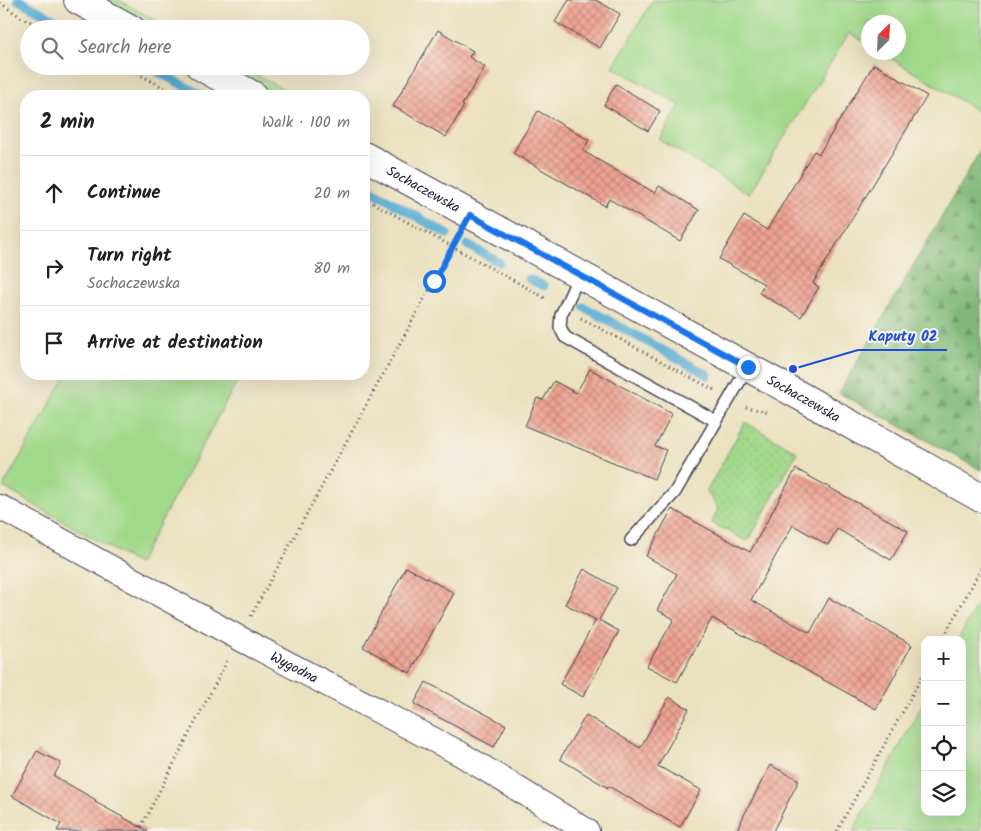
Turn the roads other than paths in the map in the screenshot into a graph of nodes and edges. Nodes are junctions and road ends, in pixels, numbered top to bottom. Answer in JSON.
{"nodes":[{"id":1,"x":78,"y":0,"type":"edge"},
{"id":2,"x":115,"y":20,"type":"edge"},
{"id":3,"x":216,"y":75,"type":"edge"},
{"id":4,"x":243,"y":90,"type":"edge"},
{"id":5,"x":370,"y":159,"type":"edge"},
{"id":6,"x":580,"y":274,"type":"junction"},
{"id":7,"x":748,"y":367,"type":"junction"},
{"id":8,"x":716,"y":421,"type":"junction"},
{"id":9,"x":981,"y":498,"type":"edge"},
{"id":10,"x":0,"y":507,"type":"edge"},
{"id":11,"x":630,"y":540,"type":"dead end"},
{"id":12,"x":587,"y":831,"type":"edge"}],
"edges":[{"from":1,"to":2,"type":"street"},
{"from":3,"to":4,"type":"street"},
{"from":5,"to":6,"type":"street","name":"Sochaczewska"},
{"from":6,"to":7,"type":"street","name":"Sochaczewska"},
{"from":6,"to":8,"type":"lane"},
{"from":7,"to":8,"type":"lane"},
{"from":7,"to":9,"type":"street","name":"Sochaczewska"},
{"from":8,"to":11,"type":"lane"},
{"from":10,"to":12,"type":"street","name":"Wygodna"}]}
